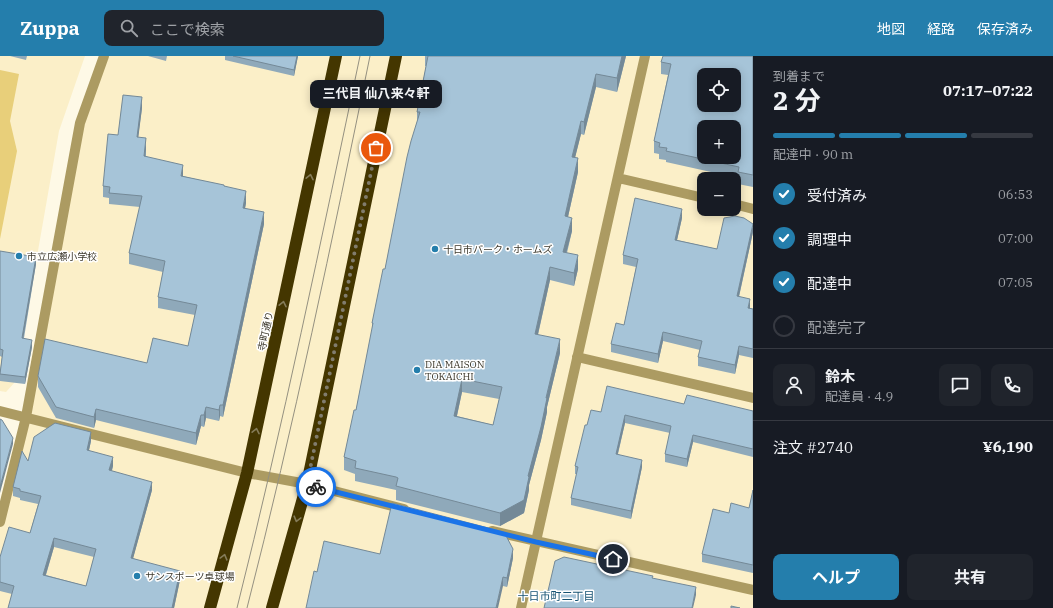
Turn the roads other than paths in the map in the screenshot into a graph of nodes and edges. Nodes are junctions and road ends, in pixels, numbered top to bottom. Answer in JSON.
{"nodes":[{"id":1,"x":104,"y":56,"type":"edge"},
{"id":2,"x":336,"y":56,"type":"edge"},
{"id":3,"x":396,"y":56,"type":"edge"},
{"id":4,"x":645,"y":56,"type":"edge"},
{"id":5,"x":618,"y":178,"type":"junction"},
{"id":6,"x":697,"y":196,"type":"edge"},
{"id":7,"x":741,"y":206,"type":"edge"},
{"id":8,"x":753,"y":209,"type":"edge"},
{"id":9,"x":577,"y":357,"type":"junction"},
{"id":10,"x":753,"y":398,"type":"edge"},
{"id":11,"x":0,"y":411,"type":"edge"},
{"id":12,"x":26,"y":418,"type":"junction"},
{"id":13,"x":247,"y":473,"type":"junction"},
{"id":14,"x":307,"y":484,"type":"junction"},
{"id":15,"x":415,"y":511,"type":"edge"},
{"id":16,"x":0,"y":522,"type":"edge"},
{"id":17,"x":483,"y":528,"type":"edge"},
{"id":18,"x":536,"y":542,"type":"junction"},
{"id":19,"x":753,"y":590,"type":"edge"},
{"id":20,"x":210,"y":608,"type":"edge"},
{"id":21,"x":272,"y":608,"type":"edge"},
{"id":22,"x":520,"y":608,"type":"edge"}],
"edges":[{"from":1,"to":12,"type":"street"},
{"from":13,"to":2,"type":"highway","name":"寺町通り","one_way":true},
{"from":3,"to":14,"type":"highway"},
{"from":4,"to":5,"type":"street"},
{"from":5,"to":6,"type":"street"},
{"from":5,"to":9,"type":"street"},
{"from":7,"to":8,"type":"street"},
{"from":9,"to":10,"type":"street"},
{"from":9,"to":18,"type":"street"},
{"from":11,"to":12,"type":"street"},
{"from":12,"to":13,"type":"street"},
{"from":12,"to":16,"type":"street"},
{"from":13,"to":14,"type":"street"},
{"from":20,"to":13,"type":"highway","name":"寺町通り","one_way":true},
{"from":14,"to":15,"type":"street"},
{"from":14,"to":21,"type":"highway","one_way":true},
{"from":17,"to":18,"type":"street"},
{"from":18,"to":19,"type":"street"},
{"from":18,"to":22,"type":"street"}]}
